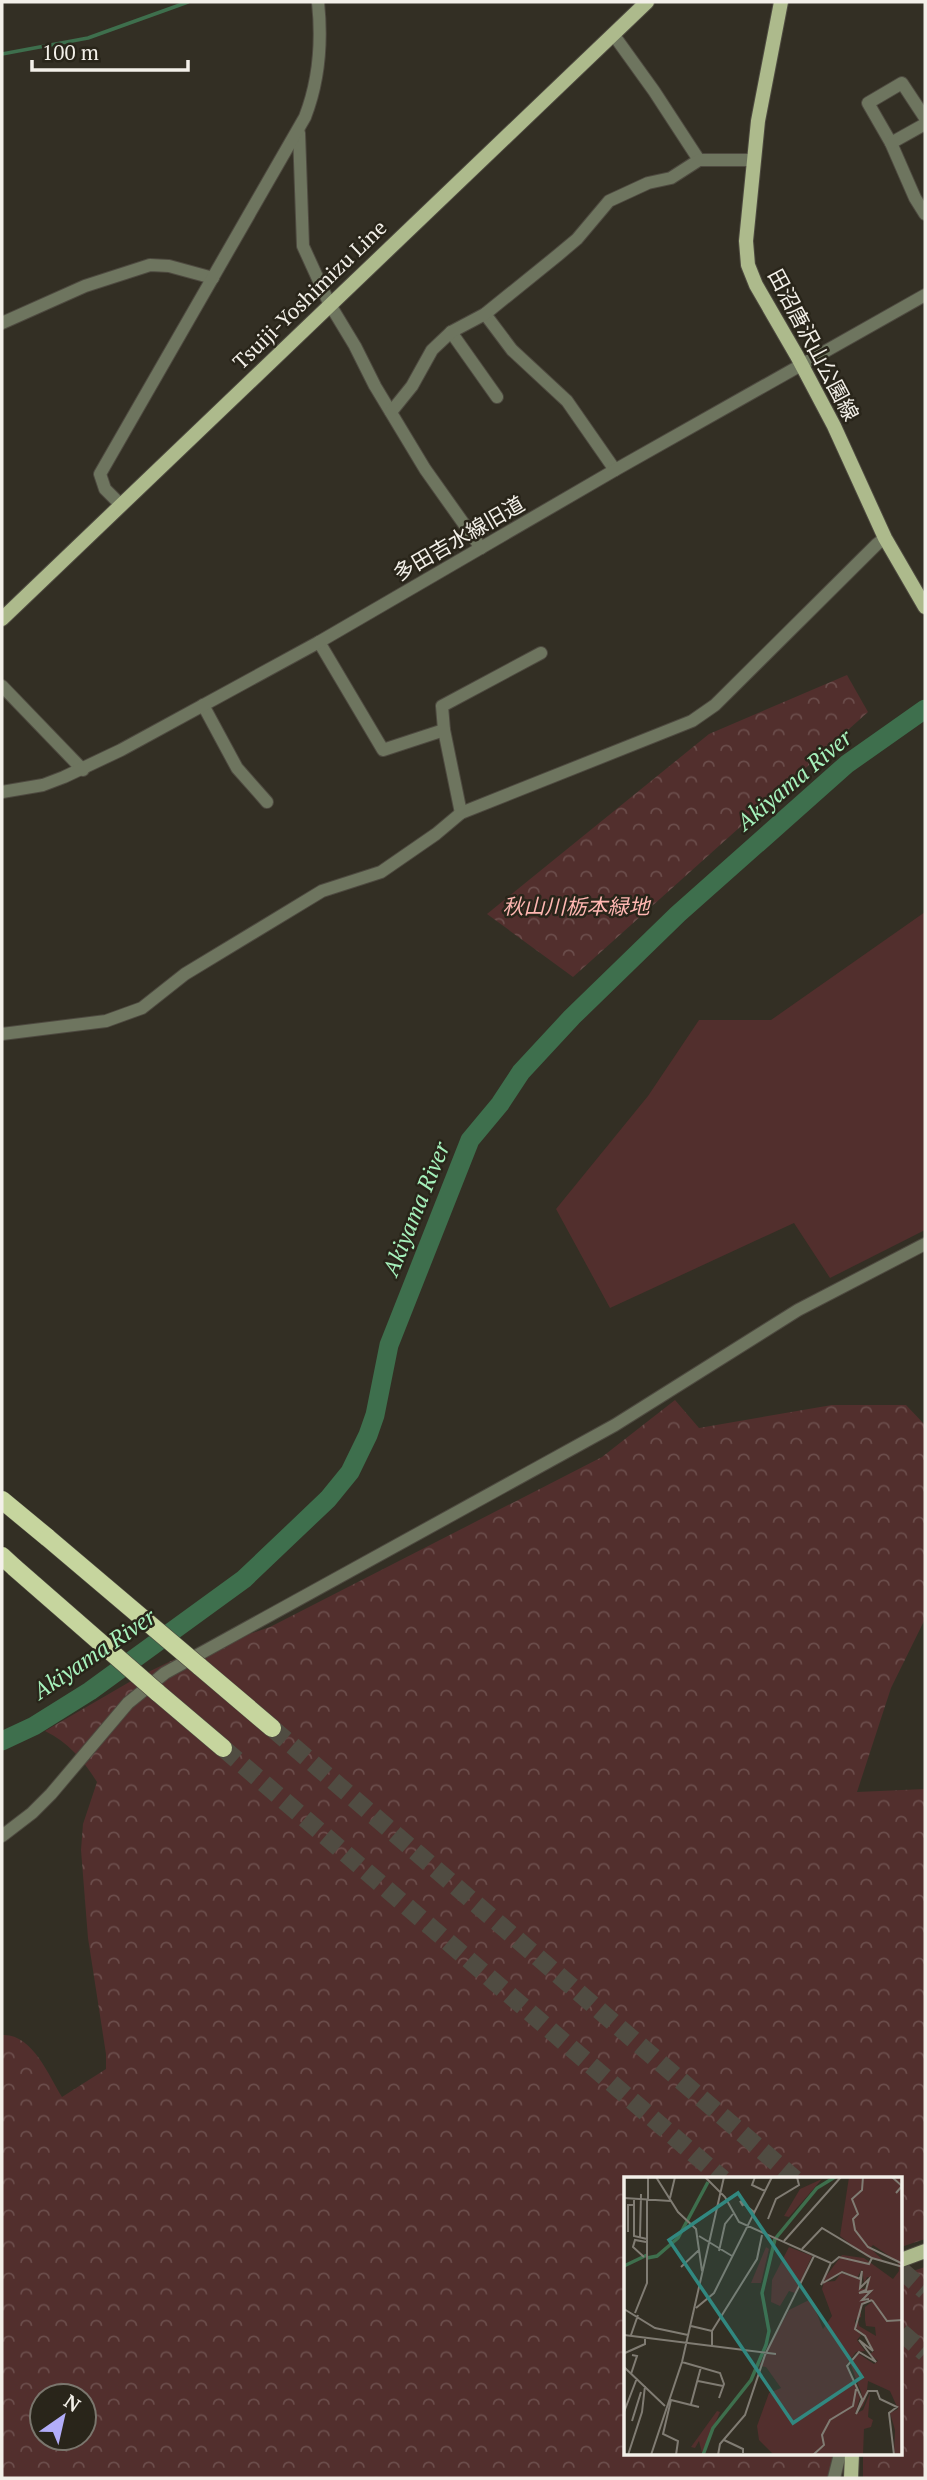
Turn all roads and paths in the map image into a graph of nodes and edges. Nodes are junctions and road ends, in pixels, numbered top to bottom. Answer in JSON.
{"nodes":[{"id":1,"x":318,"y":2,"type":"edge"},
{"id":2,"x":647,"y":2,"type":"edge"},
{"id":3,"x":781,"y":2,"type":"edge"},
{"id":4,"x":613,"y":34,"type":"junction"},
{"id":5,"x":925,"y":118,"type":"edge"},
{"id":6,"x":925,"y":124,"type":"edge"},
{"id":7,"x":299,"y":129,"type":"junction"},
{"id":8,"x":891,"y":143,"type":"junction"},
{"id":9,"x":699,"y":160,"type":"junction"},
{"id":10,"x":754,"y":160,"type":"junction"},
{"id":11,"x":925,"y":214,"type":"edge"},
{"id":12,"x":213,"y":278,"type":"junction"},
{"id":13,"x":925,"y":295,"type":"edge"},
{"id":14,"x":330,"y":305,"type":"junction"},
{"id":15,"x":485,"y":314,"type":"junction"},
{"id":16,"x":2,"y":323,"type":"edge"},
{"id":17,"x":451,"y":332,"type":"junction"},
{"id":18,"x":800,"y":364,"type":"junction"},
{"id":19,"x":497,"y":397,"type":"dead end"},
{"id":20,"x":391,"y":412,"type":"junction"},
{"id":21,"x":615,"y":470,"type":"junction"},
{"id":22,"x":121,"y":505,"type":"junction"},
{"id":23,"x":885,"y":538,"type":"junction"},
{"id":24,"x":481,"y":548,"type":"junction"},
{"id":25,"x":925,"y":607,"type":"edge"},
{"id":26,"x":2,"y":619,"type":"edge"},
{"id":27,"x":319,"y":642,"type":"junction"},
{"id":28,"x":541,"y":653,"type":"dead end"},
{"id":29,"x":2,"y":687,"type":"edge"},
{"id":30,"x":203,"y":705,"type":"junction"},
{"id":31,"x":444,"y":730,"type":"junction"},
{"id":32,"x":83,"y":770,"type":"junction"},
{"id":33,"x":2,"y":792,"type":"edge"},
{"id":34,"x":267,"y":802,"type":"dead end"},
{"id":35,"x":461,"y":813,"type":"junction"},
{"id":36,"x":2,"y":1034,"type":"edge"},
{"id":37,"x":925,"y":1244,"type":"edge"},
{"id":38,"x":2,"y":1500,"type":"edge"},
{"id":39,"x":8,"y":1562,"type":"edge"},
{"id":40,"x":272,"y":1728,"type":"tunnel mouth"},
{"id":41,"x":223,"y":1748,"type":"tunnel mouth"},
{"id":42,"x":2,"y":1836,"type":"edge"},
{"id":43,"x":925,"y":2251,"type":"edge"},
{"id":44,"x":902,"y":2260,"type":"edge"},
{"id":45,"x":840,"y":2456,"type":"edge"},
{"id":46,"x":852,"y":2456,"type":"edge"},
{"id":47,"x":834,"y":2478,"type":"edge"},
{"id":48,"x":850,"y":2478,"type":"edge"}],
"edges":[{"from":1,"to":7,"type":"street"},
{"from":2,"to":4,"type":"main road","name":"Tsuiji-Yoshimizu Line"},
{"from":3,"to":10,"type":"main road","name":"田沼唐沢山公園線"},
{"from":4,"to":9,"type":"street"},
{"from":4,"to":14,"type":"main road","name":"Tsuiji-Yoshimizu Line"},
{"from":5,"to":8,"type":"street"},
{"from":6,"to":8,"type":"street"},
{"from":7,"to":12,"type":"street"},
{"from":7,"to":14,"type":"street"},
{"from":8,"to":11,"type":"street"},
{"from":9,"to":10,"type":"street"},
{"from":9,"to":15,"type":"street"},
{"from":10,"to":18,"type":"main road","name":"田沼唐沢山公園線"},
{"from":12,"to":16,"type":"street"},
{"from":12,"to":22,"type":"street"},
{"from":13,"to":18,"type":"street","name":"多田吉水線旧道"},
{"from":14,"to":20,"type":"street"},
{"from":14,"to":22,"type":"main road","name":"Tsuiji-Yoshimizu Line"},
{"from":15,"to":17,"type":"street"},
{"from":15,"to":21,"type":"street"},
{"from":17,"to":19,"type":"street"},
{"from":17,"to":20,"type":"street"},
{"from":18,"to":21,"type":"street","name":"多田吉水線旧道"},
{"from":18,"to":23,"type":"main road","name":"田沼唐沢山公園線"},
{"from":20,"to":24,"type":"street"},
{"from":21,"to":24,"type":"street","name":"多田吉水線旧道"},
{"from":22,"to":26,"type":"main road","name":"Tsuiji-Yoshimizu Line"},
{"from":23,"to":25,"type":"main road","name":"田沼唐沢山公園線"},
{"from":23,"to":35,"type":"street"},
{"from":24,"to":27,"type":"street","name":"多田吉水線旧道"},
{"from":27,"to":30,"type":"street","name":"多田吉水線旧道"},
{"from":27,"to":31,"type":"street"},
{"from":28,"to":31,"type":"street"},
{"from":29,"to":32,"type":"street"},
{"from":30,"to":32,"type":"street","name":"多田吉水線旧道"},
{"from":30,"to":34,"type":"street"},
{"from":31,"to":35,"type":"street"},
{"from":32,"to":33,"type":"street","name":"多田吉水線旧道"},
{"from":35,"to":36,"type":"street"},
{"from":37,"to":42,"type":"street"},
{"from":38,"to":40,"type":"highway","bridge":true},
{"from":39,"to":41,"type":"highway","bridge":true},
{"from":43,"to":44,"type":"main road"},
{"from":45,"to":47,"type":"street"},
{"from":46,"to":48,"type":"main road"}]}
